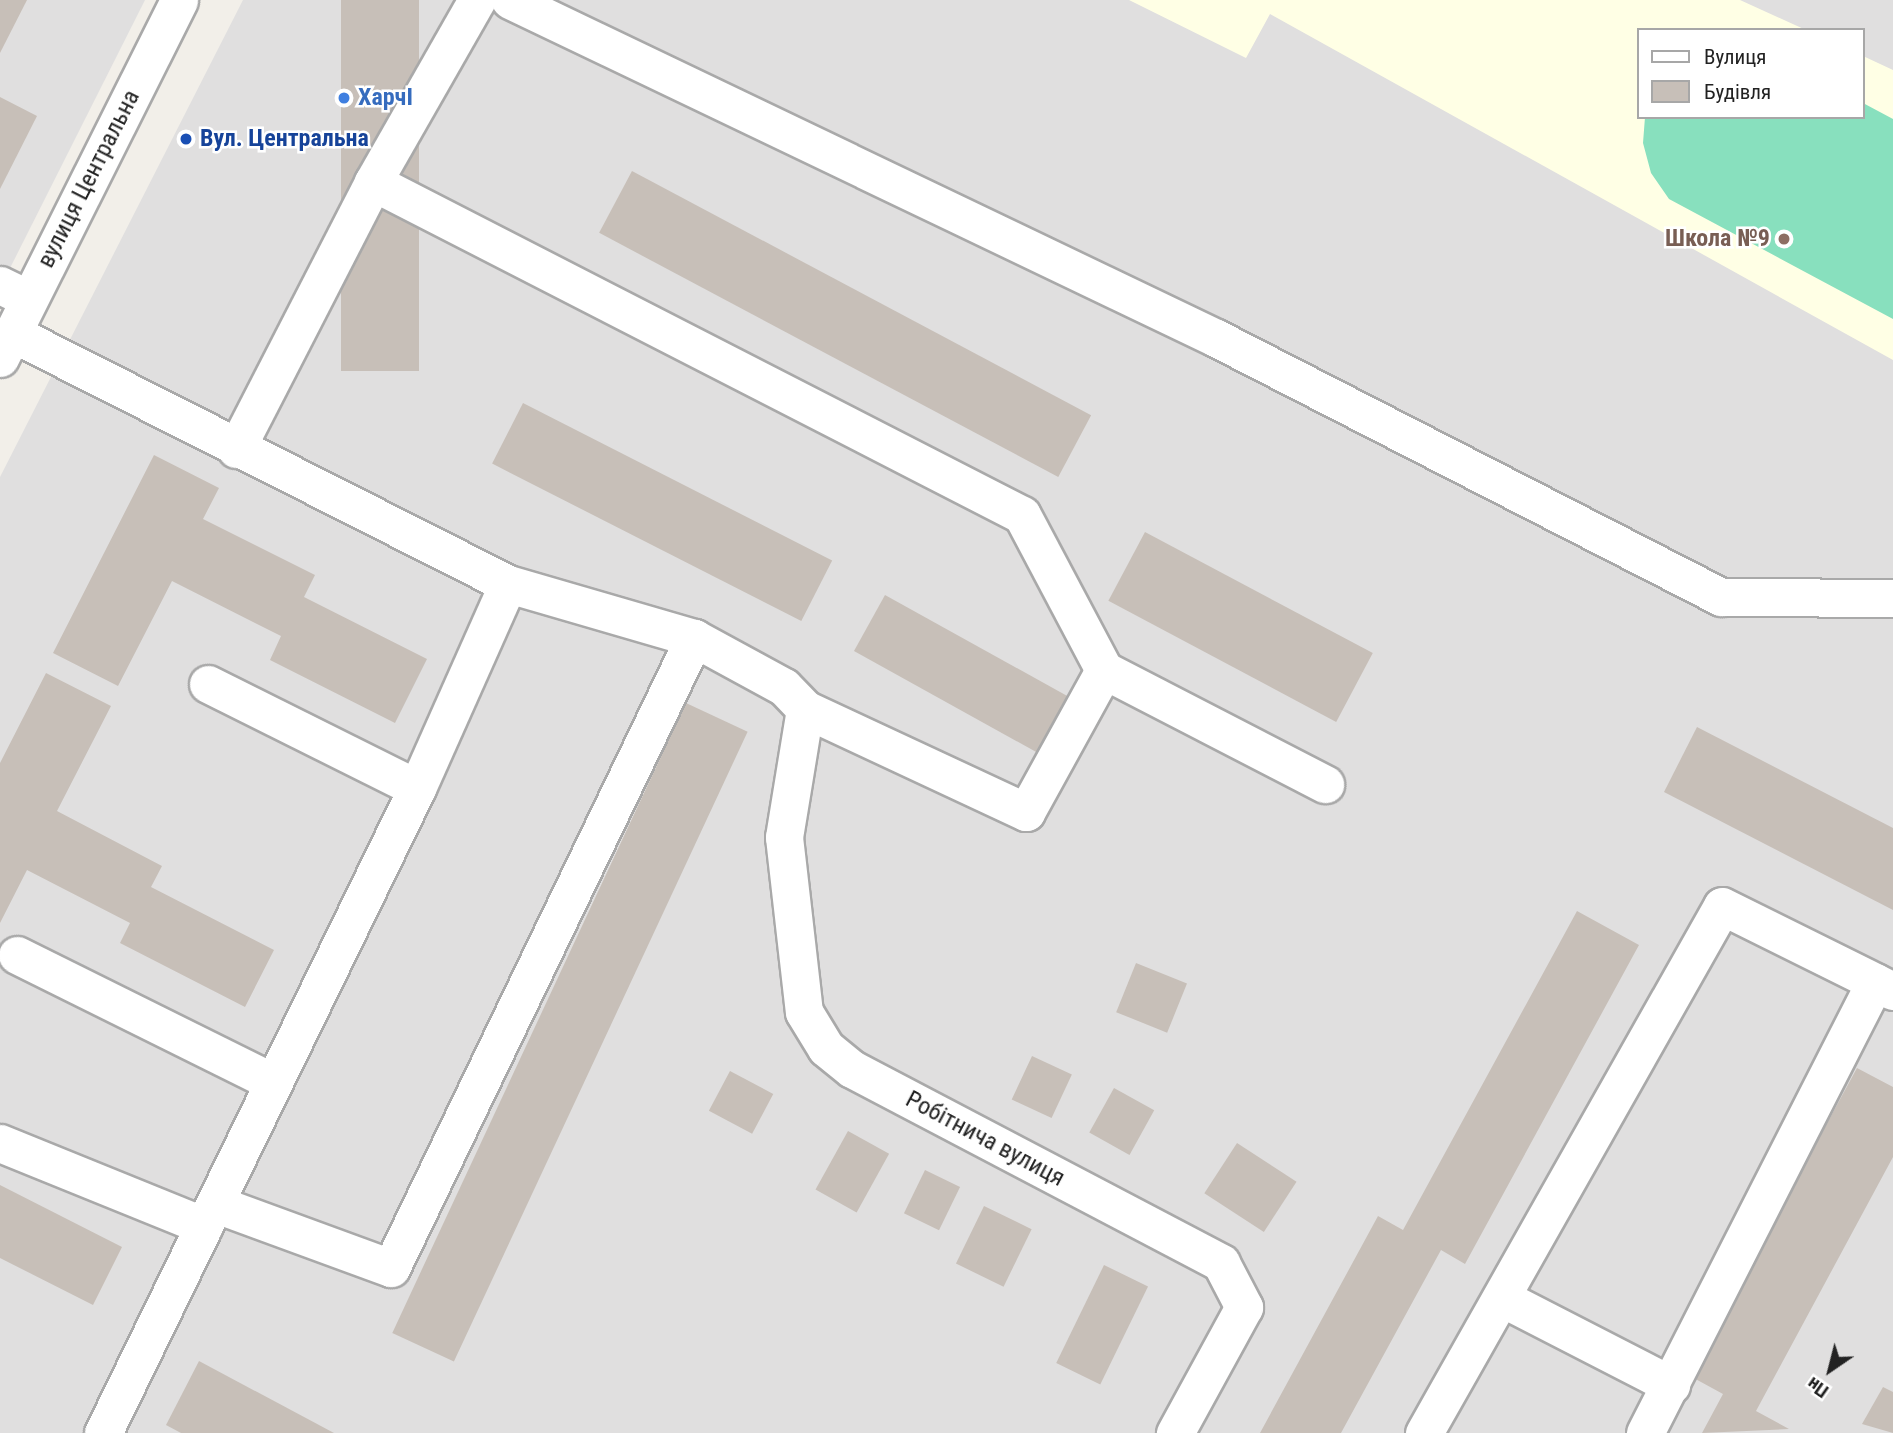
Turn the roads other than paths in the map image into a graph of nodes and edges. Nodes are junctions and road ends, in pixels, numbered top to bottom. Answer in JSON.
{"nodes":[{"id":1,"x":179,"y":0,"type":"edge"},
{"id":2,"x":477,"y":0,"type":"edge"},
{"id":3,"x":510,"y":0,"type":"edge"},
{"id":4,"x":373,"y":182,"type":"junction"},
{"id":5,"x":14,"y":292,"type":"edge"},
{"id":6,"x":6,"y":345,"type":"edge"},
{"id":7,"x":236,"y":449,"type":"junction"},
{"id":8,"x":508,"y":584,"type":"junction"},
{"id":9,"x":1893,"y":598,"type":"edge"},
{"id":10,"x":694,"y":638,"type":"junction"},
{"id":11,"x":1104,"y":670,"type":"junction"},
{"id":12,"x":208,"y":684,"type":"dead end"},
{"id":13,"x":805,"y":709,"type":"junction"},
{"id":14,"x":1325,"y":784,"type":"dead end"},
{"id":15,"x":417,"y":788,"type":"junction"},
{"id":16,"x":17,"y":955,"type":"dead end"},
{"id":17,"x":1884,"y":987,"type":"edge"},
{"id":18,"x":271,"y":1081,"type":"junction"},
{"id":19,"x":0,"y":1143,"type":"edge"},
{"id":20,"x":210,"y":1215,"type":"junction"},
{"id":21,"x":1504,"y":1299,"type":"junction"},
{"id":22,"x":1671,"y":1385,"type":"junction"},
{"id":23,"x":103,"y":1433,"type":"edge"},
{"id":24,"x":1175,"y":1433,"type":"edge"},
{"id":25,"x":1424,"y":1433,"type":"edge"},
{"id":26,"x":1645,"y":1433,"type":"edge"}],
"edges":[{"from":1,"to":5,"type":"street","name":"вулиця Центральна"},
{"from":2,"to":4,"type":"street"},
{"from":3,"to":9,"type":"street"},
{"from":4,"to":7,"type":"street"},
{"from":4,"to":11,"type":"street"},
{"from":5,"to":6,"type":"street","name":"вулиця Центральна"},
{"from":6,"to":7,"type":"street"},
{"from":7,"to":8,"type":"street"},
{"from":8,"to":10,"type":"street"},
{"from":8,"to":15,"type":"street"},
{"from":10,"to":13,"type":"street"},
{"from":10,"to":20,"type":"street"},
{"from":11,"to":13,"type":"street"},
{"from":11,"to":14,"type":"street"},
{"from":12,"to":15,"type":"street"},
{"from":13,"to":24,"type":"street","name":"Робітнича вулиця"},
{"from":15,"to":18,"type":"street"},
{"from":16,"to":18,"type":"street"},
{"from":17,"to":21,"type":"street"},
{"from":17,"to":22,"type":"street"},
{"from":18,"to":20,"type":"street"},
{"from":19,"to":20,"type":"street"},
{"from":20,"to":23,"type":"street"},
{"from":21,"to":22,"type":"street"},
{"from":21,"to":25,"type":"street"},
{"from":22,"to":26,"type":"street"}]}
